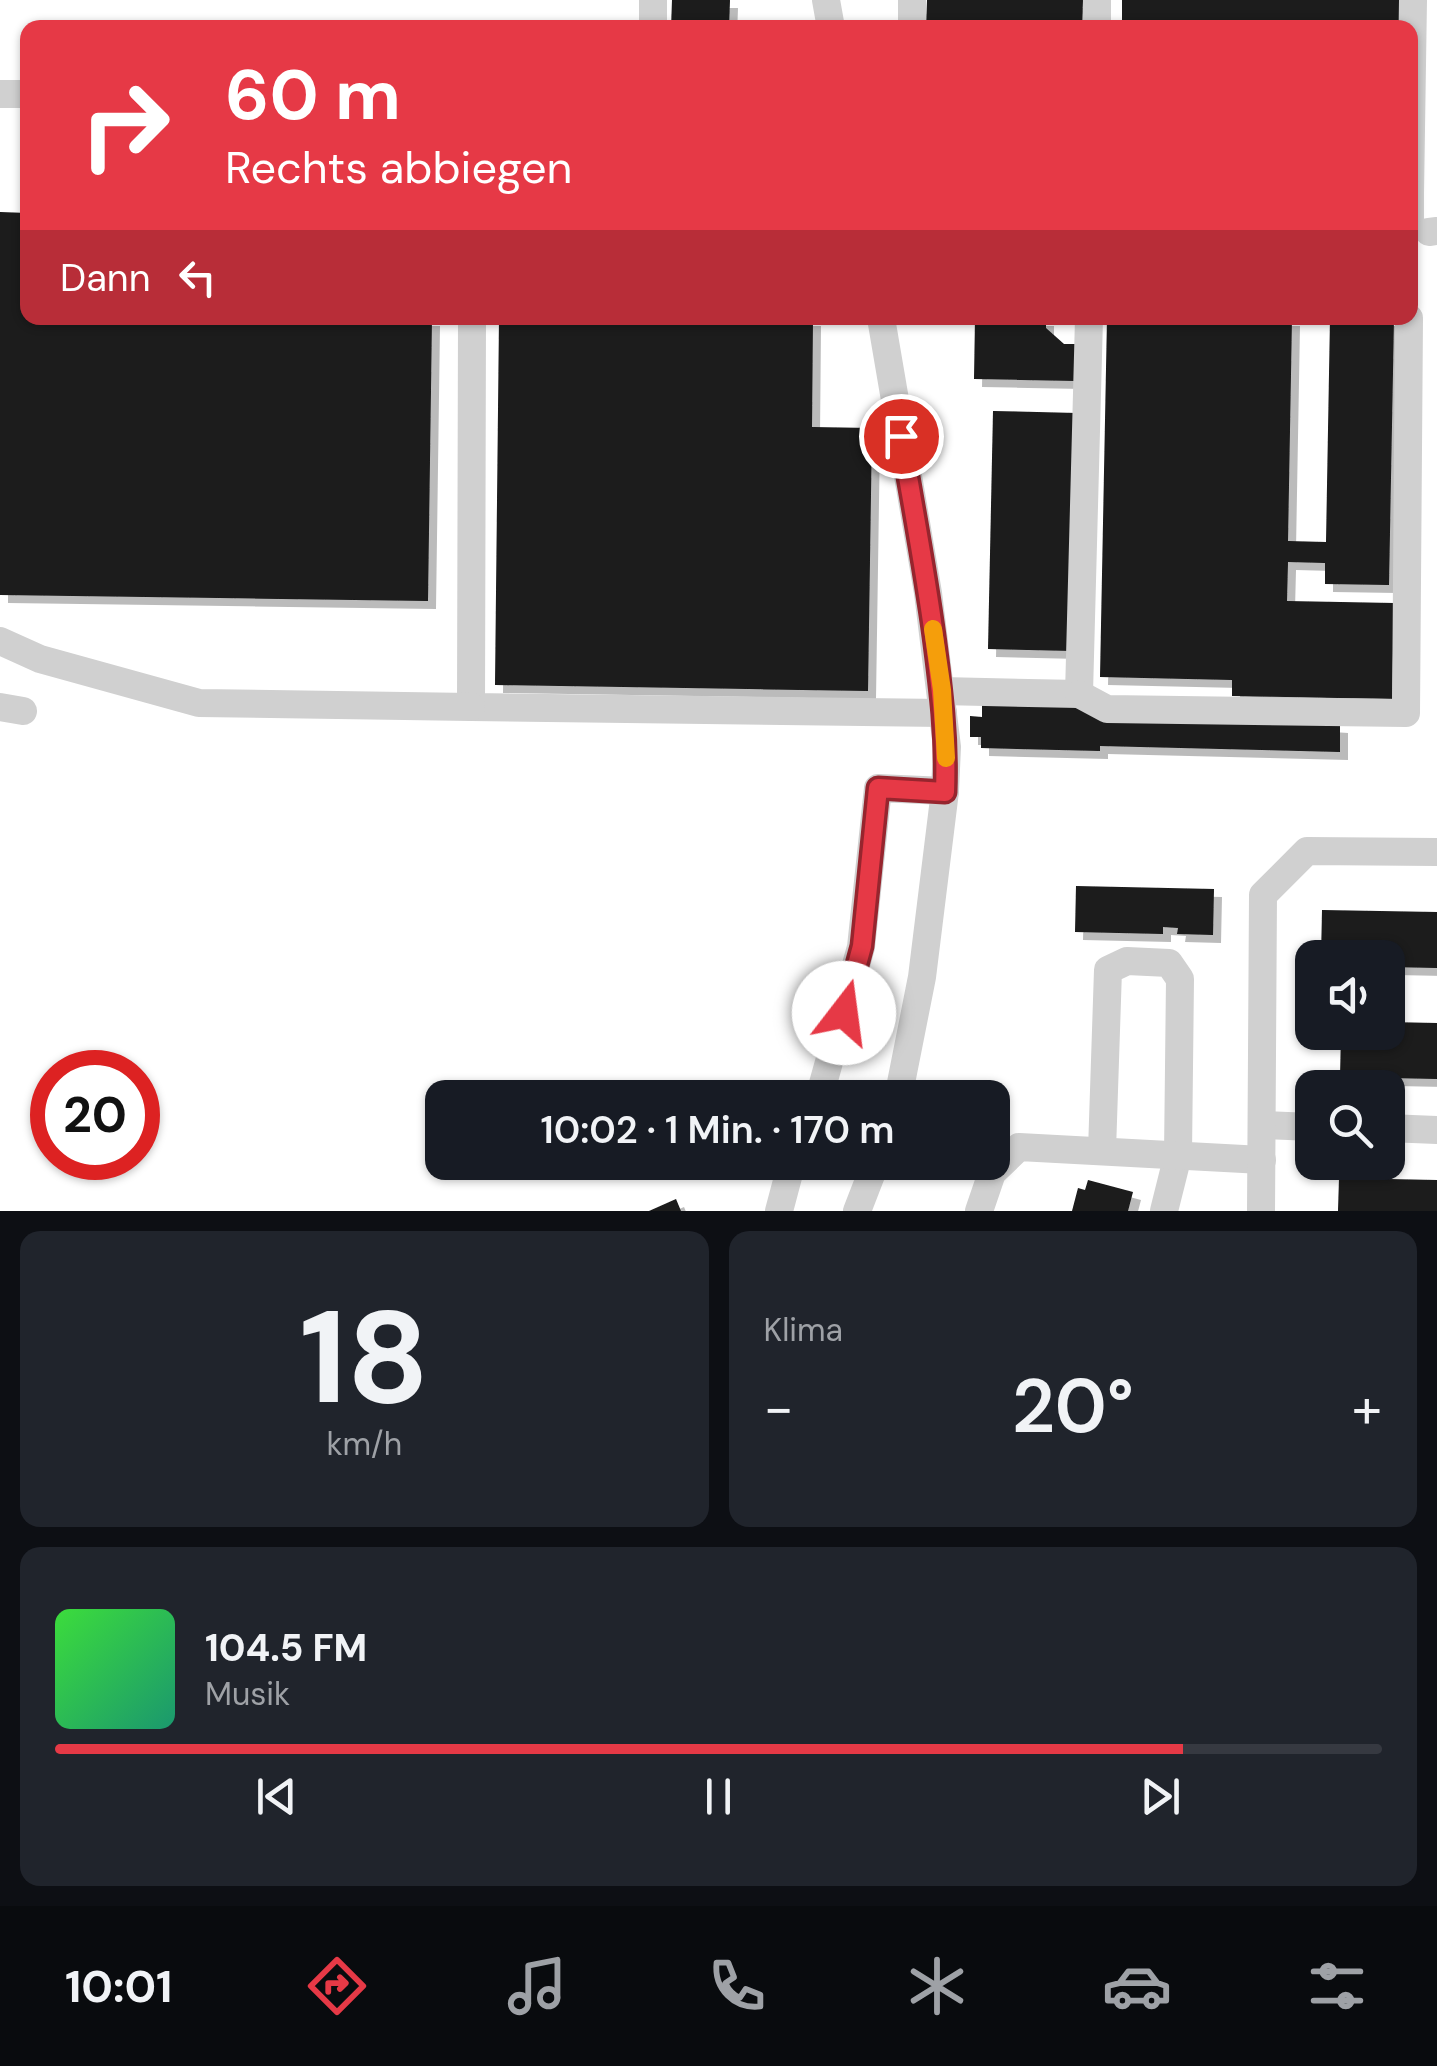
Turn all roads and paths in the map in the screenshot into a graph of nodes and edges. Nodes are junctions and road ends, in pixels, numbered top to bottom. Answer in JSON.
{"nodes":[{"id":1,"x":472,"y":325,"type":"edge"},
{"id":2,"x":882,"y":325,"type":"edge"},
{"id":3,"x":1089,"y":325,"type":"edge"},
{"id":4,"x":1409,"y":325,"type":"edge"},
{"id":5,"x":0,"y":641,"type":"edge"},
{"id":6,"x":1079,"y":694,"type":"junction"},
{"id":7,"x":942,"y":702,"type":"junction"},
{"id":8,"x":471,"y":707,"type":"junction"},
{"id":9,"x":945,"y":792,"type":"junction"},
{"id":10,"x":1437,"y":852,"type":"edge"},
{"id":11,"x":824,"y":1080,"type":"edge"},
{"id":12,"x":902,"y":1080,"type":"edge"},
{"id":13,"x":1262,"y":1125,"type":"junction"},
{"id":14,"x":1295,"y":1126,"type":"edge"},
{"id":15,"x":1405,"y":1129,"type":"edge"},
{"id":16,"x":1437,"y":1130,"type":"edge"},
{"id":17,"x":1102,"y":1151,"type":"junction"},
{"id":18,"x":1178,"y":1156,"type":"junction"},
{"id":19,"x":1262,"y":1160,"type":"junction"},
{"id":20,"x":787,"y":1180,"type":"edge"},
{"id":21,"x":869,"y":1180,"type":"edge"},
{"id":22,"x":779,"y":1211,"type":"edge"},
{"id":23,"x":858,"y":1211,"type":"edge"},
{"id":24,"x":979,"y":1211,"type":"edge"},
{"id":25,"x":1164,"y":1211,"type":"edge"},
{"id":26,"x":1261,"y":1211,"type":"edge"}],
"edges":[{"from":1,"to":8,"type":"street"},
{"from":2,"to":7,"type":"street"},
{"from":3,"to":6,"type":"street"},
{"from":4,"to":6,"type":"street"},
{"from":5,"to":8,"type":"street"},
{"from":6,"to":7,"type":"street"},
{"from":7,"to":8,"type":"street"},
{"from":7,"to":9,"type":"street"},
{"from":9,"to":11,"type":"street"},
{"from":9,"to":12,"type":"street"},
{"from":10,"to":13,"type":"street"},
{"from":13,"to":14,"type":"street"},
{"from":13,"to":19,"type":"street"},
{"from":15,"to":16,"type":"street"},
{"from":17,"to":18,"type":"street"},
{"from":17,"to":18,"type":"street"},
{"from":17,"to":24,"type":"street"},
{"from":18,"to":19,"type":"street"},
{"from":18,"to":25,"type":"street"},
{"from":19,"to":26,"type":"street"},
{"from":20,"to":22,"type":"street"},
{"from":21,"to":23,"type":"street"}]}
